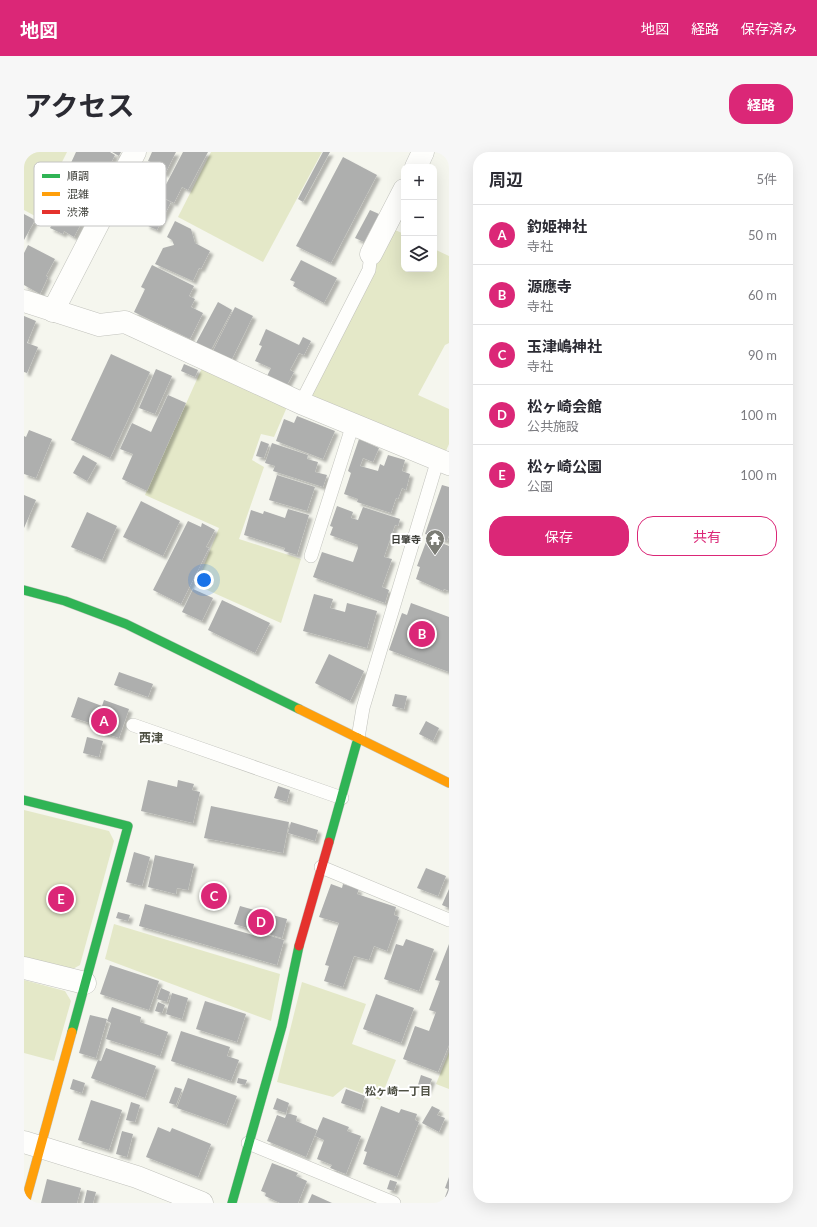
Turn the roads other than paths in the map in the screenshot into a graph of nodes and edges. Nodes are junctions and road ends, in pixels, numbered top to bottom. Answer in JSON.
{"nodes":[{"id":1,"x":135,"y":152,"type":"edge"},
{"id":2,"x":423,"y":152,"type":"edge"},
{"id":3,"x":130,"y":162,"type":"edge"},
{"id":4,"x":417,"y":164,"type":"edge"},
{"id":5,"x":401,"y":196,"type":"edge"},
{"id":6,"x":97,"y":226,"type":"edge"},
{"id":7,"x":371,"y":254,"type":"joint"},
{"id":8,"x":24,"y":301,"type":"edge"},
{"id":9,"x":53,"y":311,"type":"junction"},
{"id":10,"x":301,"y":403,"type":"junction"},
{"id":11,"x":353,"y":424,"type":"junction"},
{"id":12,"x":443,"y":462,"type":"edge"},
{"id":13,"x":311,"y":556,"type":"dead end"},
{"id":14,"x":24,"y":590,"type":"edge"},
{"id":15,"x":133,"y":725,"type":"dead end"},
{"id":16,"x":358,"y":738,"type":"junction"},
{"id":17,"x":449,"y":783,"type":"edge"},
{"id":18,"x":342,"y":798,"type":"junction"},
{"id":19,"x":24,"y":800,"type":"edge"},
{"id":20,"x":321,"y":866,"type":"junction"},
{"id":21,"x":449,"y":920,"type":"edge"},
{"id":22,"x":24,"y":968,"type":"edge"},
{"id":23,"x":85,"y":983,"type":"junction"},
{"id":24,"x":248,"y":1143,"type":"junction"},
{"id":25,"x":32,"y":1144,"type":"edge"},
{"id":26,"x":25,"y":1203,"type":"edge"},
{"id":27,"x":202,"y":1203,"type":"edge"},
{"id":28,"x":232,"y":1203,"type":"edge"},
{"id":29,"x":394,"y":1203,"type":"edge"}],
"edges":[{"from":1,"to":3,"type":"street"},
{"from":2,"to":4,"type":"street"},
{"from":5,"to":7,"type":"street"},
{"from":6,"to":9,"type":"street"},
{"from":7,"to":10,"type":"lane"},
{"from":8,"to":9,"type":"street"},
{"from":9,"to":10,"type":"street"},
{"from":10,"to":11,"type":"street"},
{"from":11,"to":12,"type":"street"},
{"from":11,"to":13,"type":"lane"},
{"from":12,"to":16,"type":"lane"},
{"from":14,"to":16,"type":"street"},
{"from":15,"to":18,"type":"lane"},
{"from":16,"to":17,"type":"street"},
{"from":16,"to":18,"type":"street"},
{"from":18,"to":20,"type":"street"},
{"from":19,"to":23,"type":"street"},
{"from":20,"to":21,"type":"lane"},
{"from":20,"to":24,"type":"street"},
{"from":22,"to":23,"type":"street"},
{"from":23,"to":25,"type":"street"},
{"from":24,"to":28,"type":"street"},
{"from":24,"to":29,"type":"lane"},
{"from":25,"to":26,"type":"street"},
{"from":25,"to":27,"type":"street"}]}
